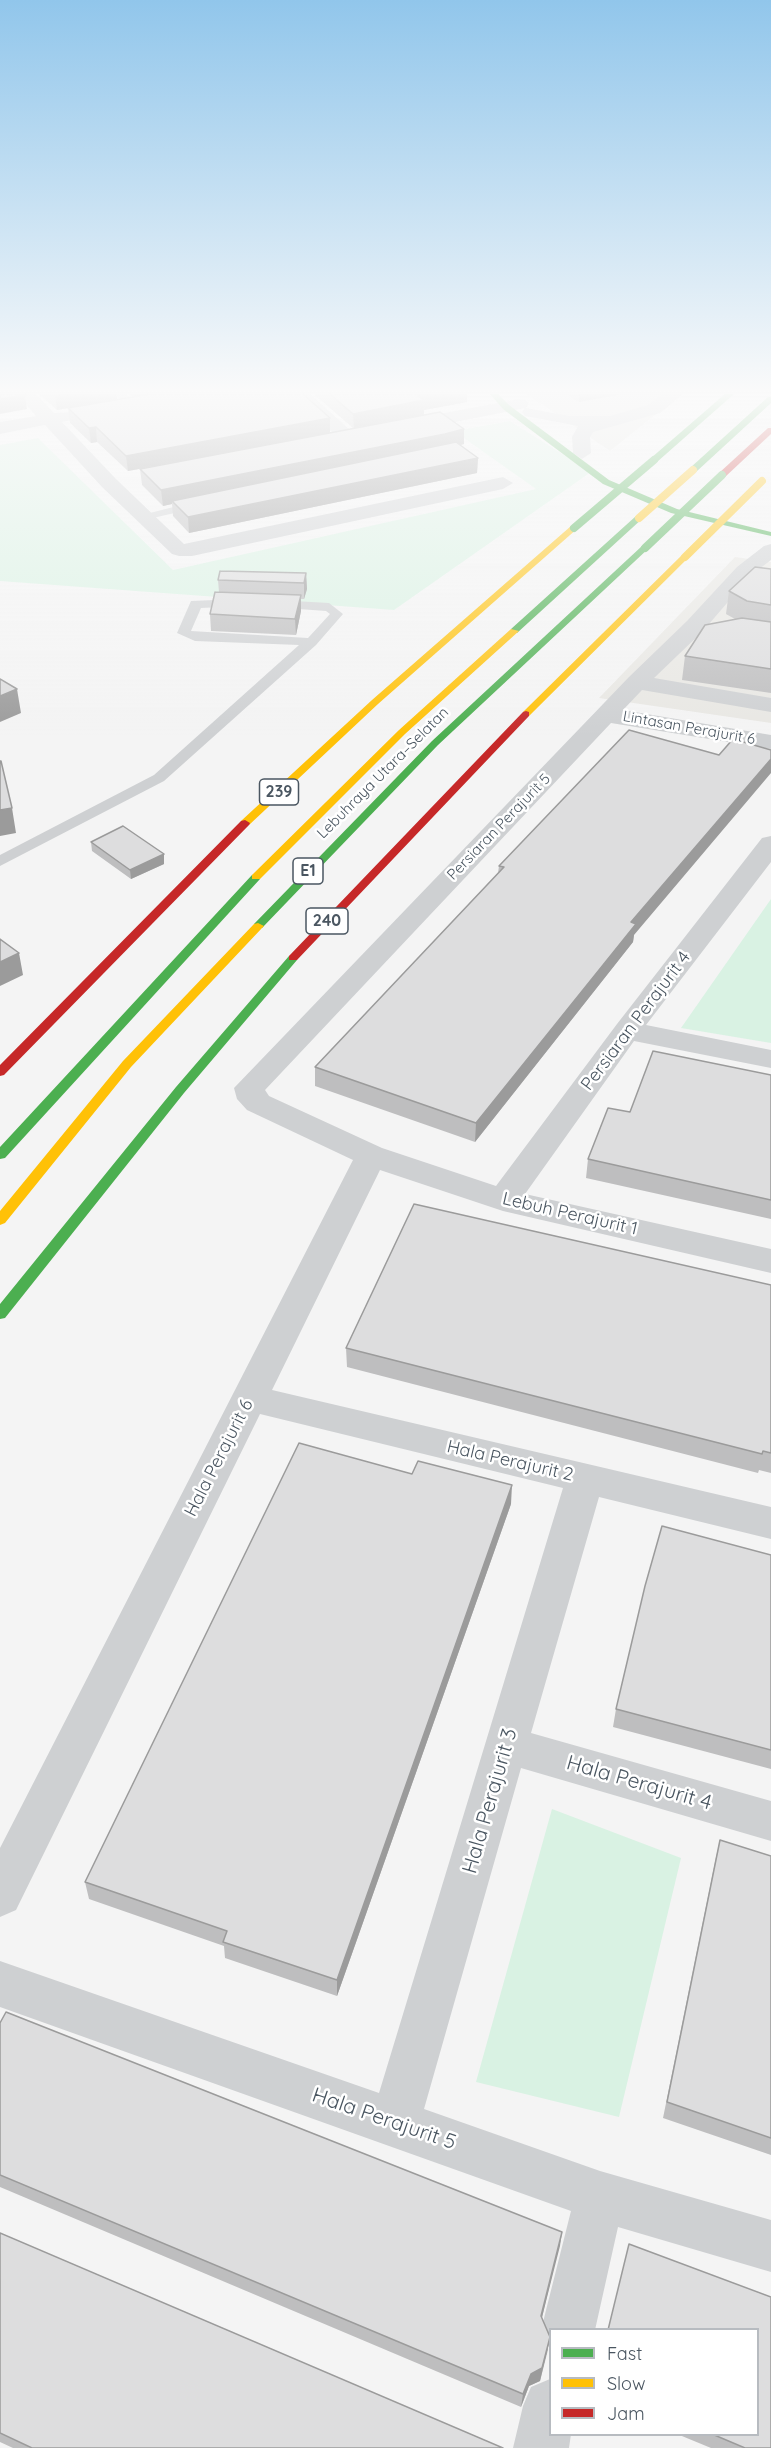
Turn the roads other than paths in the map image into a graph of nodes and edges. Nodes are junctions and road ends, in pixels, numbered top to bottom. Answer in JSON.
{"nodes":[{"id":1,"x":136,"y":508,"type":"edge"},
{"id":2,"x":182,"y":508,"type":"edge"},
{"id":3,"x":386,"y":508,"type":"edge"},
{"id":4,"x":597,"y":508,"type":"edge"},
{"id":5,"x":650,"y":508,"type":"edge"},
{"id":6,"x":668,"y":508,"type":"edge"},
{"id":7,"x":687,"y":508,"type":"edge"},
{"id":8,"x":694,"y":508,"type":"edge"},
{"id":9,"x":733,"y":508,"type":"edge"},
{"id":10,"x":144,"y":516,"type":"junction"},
{"id":11,"x":771,"y":527,"type":"edge"},
{"id":12,"x":744,"y":528,"type":"junction"},
{"id":13,"x":771,"y":534,"type":"edge"},
{"id":14,"x":771,"y":550,"type":"edge"},
{"id":15,"x":744,"y":571,"type":"junction"},
{"id":16,"x":771,"y":575,"type":"edge"},
{"id":17,"x":311,"y":642,"type":"junction"},
{"id":18,"x":637,"y":682,"type":"junction"},
{"id":19,"x":771,"y":705,"type":"edge"},
{"id":20,"x":608,"y":715,"type":"junction"},
{"id":21,"x":771,"y":742,"type":"edge"},
{"id":22,"x":771,"y":844,"type":"edge"},
{"id":23,"x":0,"y":861,"type":"edge"},
{"id":24,"x":760,"y":875,"type":"edge"},
{"id":25,"x":627,"y":1030,"type":"junction"},
{"id":26,"x":771,"y":1059,"type":"edge"},
{"id":27,"x":0,"y":1072,"type":"edge"},
{"id":28,"x":0,"y":1155,"type":"edge"},
{"id":29,"x":371,"y":1156,"type":"junction"},
{"id":30,"x":503,"y":1200,"type":"junction"},
{"id":31,"x":0,"y":1220,"type":"edge"},
{"id":32,"x":771,"y":1261,"type":"edge"},
{"id":33,"x":0,"y":1314,"type":"edge"},
{"id":34,"x":249,"y":1398,"type":"junction"},
{"id":35,"x":585,"y":1479,"type":"junction"},
{"id":36,"x":771,"y":1523,"type":"edge"},
{"id":37,"x":507,"y":1745,"type":"junction"},
{"id":38,"x":771,"y":1821,"type":"edge"},
{"id":39,"x":0,"y":1895,"type":"edge"},
{"id":40,"x":0,"y":1984,"type":"edge"},
{"id":41,"x":395,"y":2123,"type":"junction"},
{"id":42,"x":600,"y":2196,"type":"junction"},
{"id":43,"x":771,"y":2246,"type":"edge"},
{"id":44,"x":568,"y":2328,"type":"edge"},
{"id":45,"x":549,"y":2411,"type":"edge"},
{"id":46,"x":541,"y":2448,"type":"edge"}],
"edges":[{"from":1,"to":10,"type":"street"},
{"from":2,"to":10,"type":"lane"},
{"from":3,"to":10,"type":"street"},
{"from":4,"to":27,"type":"main road","number":"239","bridge":true},
{"from":5,"to":28,"type":"main road","name":"Lebuhraya Utara–Selatan","number":"E1","bridge":true},
{"from":6,"to":12,"type":"main road"},
{"from":7,"to":31,"type":"main road","name":"Lebuhraya Utara–Selatan","number":"E1","bridge":true},
{"from":8,"to":11,"type":"main road"},
{"from":9,"to":33,"type":"main road","number":"240","bridge":true},
{"from":12,"to":13,"type":"main road"},
{"from":12,"to":15,"type":"street","name":"Persiaran Perajurit 5"},
{"from":14,"to":15,"type":"street","name":"Persiaran Perajurit 5"},
{"from":15,"to":16,"type":"street"},
{"from":15,"to":18,"type":"street","name":"Persiaran Perajurit 5"},
{"from":17,"to":17,"type":"lane"},
{"from":17,"to":23,"type":"lane"},
{"from":18,"to":19,"type":"street","name":"Lintasan Perajurit 6"},
{"from":18,"to":20,"type":"street","name":"Persiaran Perajurit 5"},
{"from":20,"to":21,"type":"street","name":"Lintasan Perajurit 6"},
{"from":20,"to":29,"type":"street","name":"Persiaran Perajurit 5"},
{"from":22,"to":24,"type":"street","name":"Persiaran Perajurit 4"},
{"from":24,"to":25,"type":"street","name":"Persiaran Perajurit 4"},
{"from":25,"to":26,"type":"street"},
{"from":25,"to":30,"type":"street","name":"Persiaran Perajurit 4"},
{"from":29,"to":30,"type":"street","name":"Lebuh Perajurit 1"},
{"from":29,"to":34,"type":"street","name":"Hala Perajurit 6"},
{"from":30,"to":32,"type":"street","name":"Lebuh Perajurit 1"},
{"from":34,"to":35,"type":"street","name":"Hala Perajurit 2"},
{"from":34,"to":39,"type":"street","name":"Hala Perajurit 6"},
{"from":35,"to":36,"type":"street","name":"Hala Perajurit 2"},
{"from":35,"to":37,"type":"street","name":"Hala Perajurit 3"},
{"from":37,"to":38,"type":"street","name":"Hala Perajurit 4"},
{"from":37,"to":41,"type":"street","name":"Hala Perajurit 3"},
{"from":40,"to":41,"type":"street","name":"Hala Perajurit 5"},
{"from":41,"to":42,"type":"street","name":"Hala Perajurit 5"},
{"from":42,"to":43,"type":"street","name":"Hala Perajurit 5"},
{"from":42,"to":44,"type":"street"},
{"from":45,"to":46,"type":"street"}]}
